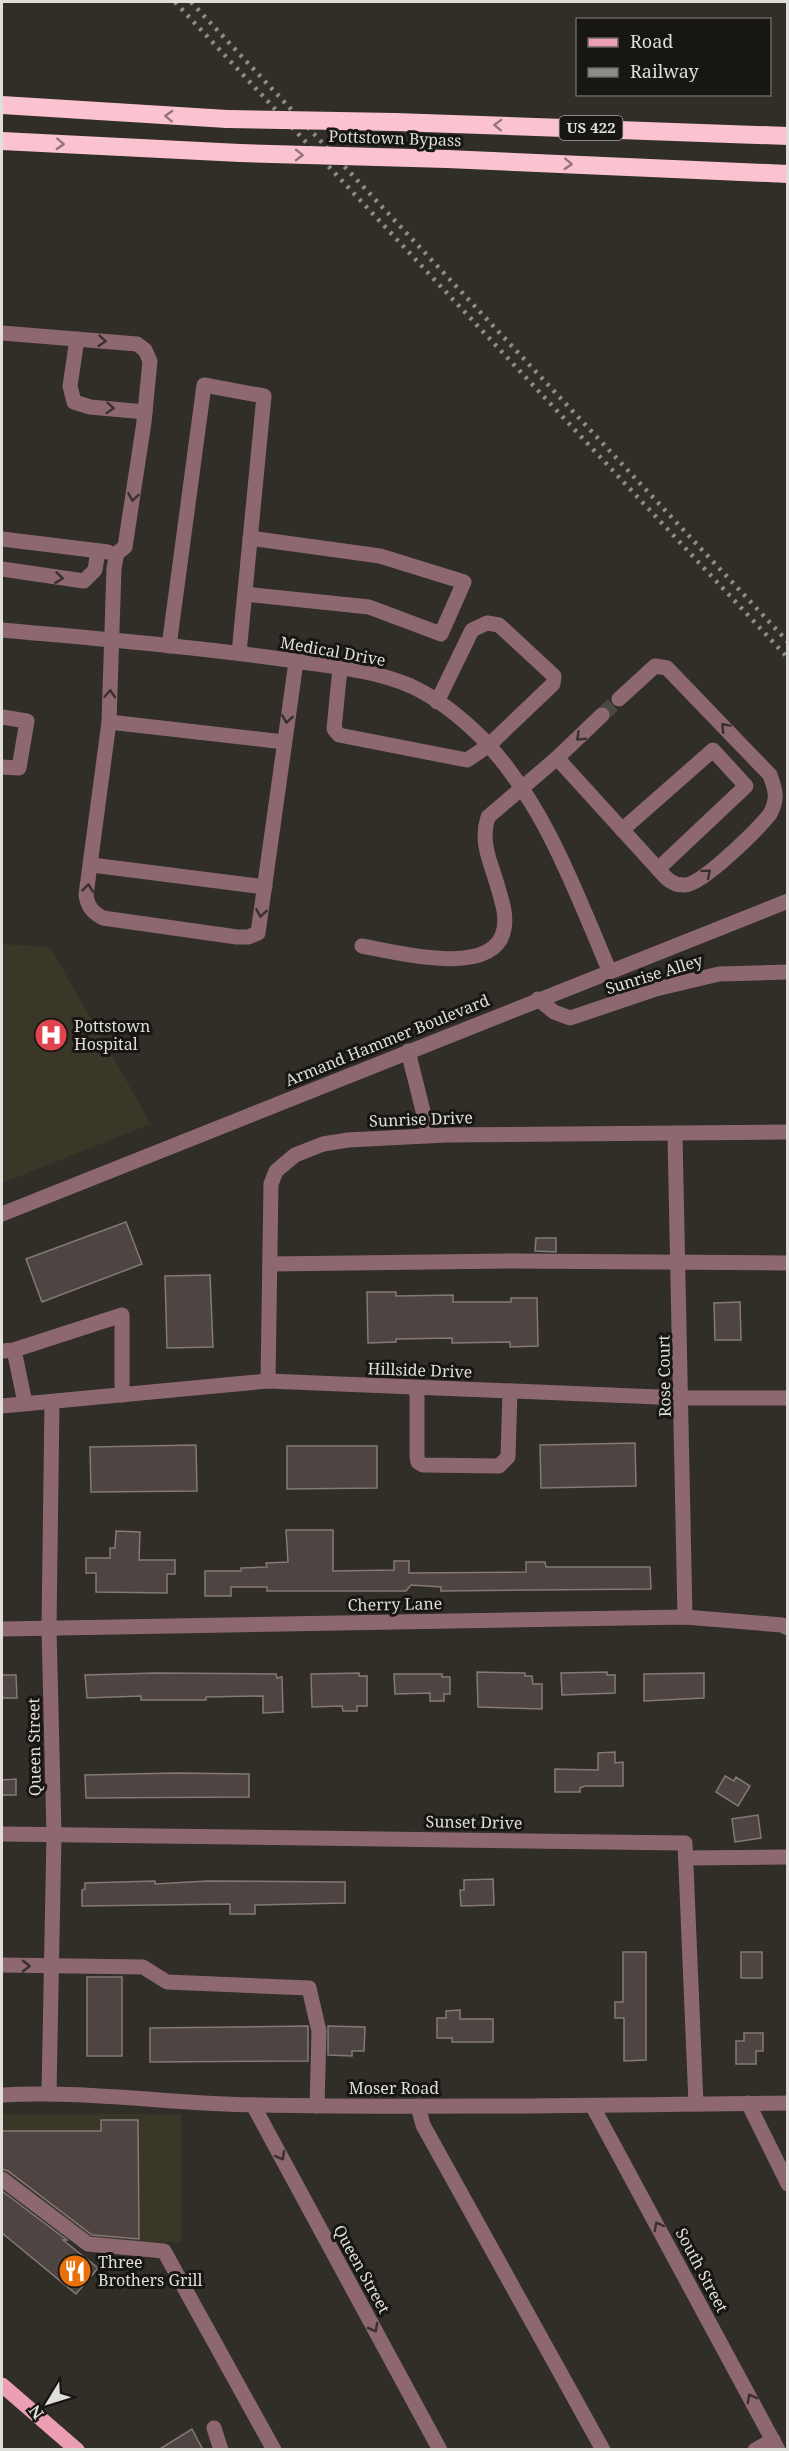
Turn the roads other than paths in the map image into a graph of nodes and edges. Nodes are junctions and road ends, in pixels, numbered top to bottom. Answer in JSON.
{"nodes":[{"id":1,"x":2,"y":105,"type":"edge"},
{"id":2,"x":537,"y":126,"type":"junction"},
{"id":3,"x":788,"y":129,"type":"edge"},
{"id":4,"x":788,"y":136,"type":"edge"},
{"id":5,"x":2,"y":141,"type":"edge"},
{"id":6,"x":788,"y":174,"type":"edge"},
{"id":7,"x":2,"y":333,"type":"edge"},
{"id":8,"x":77,"y":339,"type":"junction"},
{"id":9,"x":145,"y":412,"type":"junction"},
{"id":10,"x":250,"y":538,"type":"junction"},
{"id":11,"x":2,"y":539,"type":"edge"},
{"id":12,"x":98,"y":551,"type":"junction"},
{"id":13,"x":117,"y":554,"type":"junction"},
{"id":14,"x":2,"y":569,"type":"edge"},
{"id":15,"x":245,"y":594,"type":"junction"},
{"id":16,"x":2,"y":630,"type":"edge"},
{"id":17,"x":112,"y":640,"type":"junction"},
{"id":18,"x":169,"y":646,"type":"junction"},
{"id":19,"x":239,"y":653,"type":"junction"},
{"id":20,"x":296,"y":662,"type":"junction"},
{"id":21,"x":340,"y":668,"type":"junction"},
{"id":22,"x":619,"y":699,"type":"tunnel mouth"},
{"id":23,"x":436,"y":702,"type":"junction"},
{"id":24,"x":602,"y":715,"type":"tunnel mouth"},
{"id":25,"x":2,"y":717,"type":"edge"},
{"id":26,"x":109,"y":722,"type":"junction"},
{"id":27,"x":284,"y":742,"type":"junction"},
{"id":28,"x":488,"y":746,"type":"junction"},
{"id":29,"x":557,"y":758,"type":"junction"},
{"id":30,"x":2,"y":767,"type":"edge"},
{"id":31,"x":523,"y":789,"type":"junction"},
{"id":32,"x":622,"y":830,"type":"junction"},
{"id":33,"x":92,"y":865,"type":"junction"},
{"id":34,"x":657,"y":869,"type":"junction"},
{"id":35,"x":265,"y":887,"type":"junction"},
{"id":36,"x":788,"y":901,"type":"edge"},
{"id":37,"x":362,"y":946,"type":"dead end"},
{"id":38,"x":609,"y":970,"type":"junction"},
{"id":39,"x":788,"y":972,"type":"edge"},
{"id":40,"x":538,"y":999,"type":"junction"},
{"id":41,"x":408,"y":1051,"type":"junction"},
{"id":42,"x":788,"y":1132,"type":"edge"},
{"id":43,"x":429,"y":1135,"type":"junction"},
{"id":44,"x":675,"y":1135,"type":"junction"},
{"id":45,"x":2,"y":1214,"type":"edge"},
{"id":46,"x":788,"y":1263,"type":"edge"},
{"id":47,"x":270,"y":1264,"type":"junction"},
{"id":48,"x":679,"y":1264,"type":"junction"},
{"id":49,"x":8,"y":1350,"type":"edge"},
{"id":50,"x":268,"y":1381,"type":"junction"},
{"id":51,"x":417,"y":1388,"type":"junction"},
{"id":52,"x":510,"y":1391,"type":"junction"},
{"id":53,"x":122,"y":1395,"type":"junction"},
{"id":54,"x":682,"y":1398,"type":"junction"},
{"id":55,"x":788,"y":1398,"type":"edge"},
{"id":56,"x":52,"y":1402,"type":"junction"},
{"id":57,"x":25,"y":1403,"type":"junction"},
{"id":58,"x":2,"y":1406,"type":"edge"},
{"id":59,"x":685,"y":1617,"type":"junction"},
{"id":60,"x":49,"y":1628,"type":"junction"},
{"id":61,"x":788,"y":1628,"type":"edge"},
{"id":62,"x":2,"y":1629,"type":"edge"},
{"id":63,"x":2,"y":1834,"type":"edge"},
{"id":64,"x":54,"y":1834,"type":"junction"},
{"id":65,"x":788,"y":1857,"type":"edge"},
{"id":66,"x":686,"y":1858,"type":"junction"},
{"id":67,"x":2,"y":1965,"type":"edge"},
{"id":68,"x":51,"y":1966,"type":"junction"},
{"id":69,"x":49,"y":2092,"type":"junction"},
{"id":70,"x":2,"y":2095,"type":"edge"},
{"id":71,"x":748,"y":2103,"type":"junction"},
{"id":72,"x":788,"y":2103,"type":"edge"},
{"id":73,"x":696,"y":2104,"type":"junction"},
{"id":74,"x":253,"y":2105,"type":"junction"},
{"id":75,"x":317,"y":2106,"type":"junction"},
{"id":76,"x":418,"y":2106,"type":"junction"},
{"id":77,"x":593,"y":2107,"type":"junction"},
{"id":78,"x":2,"y":2179,"type":"edge"},
{"id":79,"x":788,"y":2184,"type":"edge"},
{"id":80,"x":2,"y":2385,"type":"edge"},
{"id":81,"x":214,"y":2428,"type":"dead end"},
{"id":82,"x":776,"y":2445,"type":"edge"},
{"id":83,"x":77,"y":2450,"type":"edge"},
{"id":84,"x":220,"y":2450,"type":"edge"},
{"id":85,"x":274,"y":2450,"type":"edge"},
{"id":86,"x":440,"y":2450,"type":"edge"},
{"id":87,"x":603,"y":2450,"type":"edge"},
{"id":88,"x":755,"y":2450,"type":"edge"}],
"edges":[{"from":2,"to":1,"type":"highway","name":"Pottstown Bypass","number":"US 422","one_way":true,"bridge":true},
{"from":2,"to":3,"type":"highway"},
{"from":2,"to":4,"type":"highway","name":"Pottstown Bypass","number":"US 422"},
{"from":5,"to":6,"type":"highway","name":"Pottstown Bypass","number":"US 422","one_way":true,"bridge":true},
{"from":7,"to":8,"type":"street"},
{"from":8,"to":9,"type":"street","one_way":true},
{"from":8,"to":9,"type":"street","one_way":true},
{"from":9,"to":13,"type":"street","one_way":true},
{"from":10,"to":15,"type":"street"},
{"from":10,"to":15,"type":"street"},
{"from":10,"to":18,"type":"street"},
{"from":11,"to":12,"type":"street"},
{"from":12,"to":13,"type":"street"},
{"from":14,"to":12,"type":"street","one_way":true},
{"from":13,"to":17,"type":"street"},
{"from":15,"to":19,"type":"street"},
{"from":16,"to":17,"type":"street","name":"Medical Drive"},
{"from":17,"to":18,"type":"street","name":"Medical Drive"},
{"from":26,"to":17,"type":"street","one_way":true},
{"from":18,"to":19,"type":"street","name":"Medical Drive"},
{"from":19,"to":20,"type":"street","name":"Medical Drive"},
{"from":20,"to":21,"type":"street","name":"Medical Drive"},
{"from":20,"to":27,"type":"street","one_way":true},
{"from":21,"to":23,"type":"street","name":"Medical Drive"},
{"from":21,"to":28,"type":"street"},
{"from":34,"to":22,"type":"street","one_way":true},
{"from":23,"to":28,"type":"street","name":"Medical Drive"},
{"from":23,"to":28,"type":"street"},
{"from":24,"to":29,"type":"street","one_way":true},
{"from":25,"to":30,"type":"street"},
{"from":26,"to":27,"type":"street"},
{"from":26,"to":33,"type":"street"},
{"from":27,"to":35,"type":"street"},
{"from":28,"to":31,"type":"street","name":"Medical Drive"},
{"from":29,"to":31,"type":"street"},
{"from":29,"to":32,"type":"street"},
{"from":31,"to":37,"type":"street"},
{"from":31,"to":38,"type":"street","name":"Medical Drive"},
{"from":32,"to":34,"type":"street"},
{"from":32,"to":34,"type":"street"},
{"from":33,"to":35,"type":"street"},
{"from":35,"to":33,"type":"street","one_way":true},
{"from":36,"to":38,"type":"street","name":"Armand Hammer Boulevard"},
{"from":38,"to":40,"type":"street","name":"Armand Hammer Boulevard"},
{"from":39,"to":40,"type":"street","name":"Sunrise Alley"},
{"from":40,"to":41,"type":"street","name":"Armand Hammer Boulevard"},
{"from":41,"to":43,"type":"street"},
{"from":41,"to":45,"type":"street","name":"Armand Hammer Boulevard"},
{"from":42,"to":44,"type":"street","name":"Sunrise Drive"},
{"from":43,"to":44,"type":"street","name":"Sunrise Drive"},
{"from":43,"to":47,"type":"street","name":"Sunrise Drive"},
{"from":44,"to":48,"type":"street","name":"Rose Court"},
{"from":46,"to":48,"type":"street"},
{"from":47,"to":48,"type":"street"},
{"from":47,"to":50,"type":"street","name":"Sunrise Drive"},
{"from":48,"to":54,"type":"street","name":"Rose Court"},
{"from":49,"to":53,"type":"street"},
{"from":49,"to":57,"type":"street"},
{"from":50,"to":51,"type":"street","name":"Hillside Drive"},
{"from":50,"to":53,"type":"street","name":"Hillside Drive"},
{"from":51,"to":52,"type":"street","name":"Hillside Drive"},
{"from":51,"to":52,"type":"street"},
{"from":52,"to":54,"type":"street","name":"Hillside Drive"},
{"from":53,"to":56,"type":"street","name":"Hillside Drive"},
{"from":54,"to":55,"type":"street","name":"Hillside Drive"},
{"from":54,"to":59,"type":"street","name":"Rose Court"},
{"from":56,"to":57,"type":"street","name":"Hillside Drive"},
{"from":56,"to":60,"type":"street","name":"Queen Street"},
{"from":57,"to":58,"type":"street","name":"Hillside Drive"},
{"from":59,"to":60,"type":"street","name":"Cherry Lane"},
{"from":59,"to":61,"type":"street","name":"Cherry Lane"},
{"from":60,"to":62,"type":"street","name":"Cherry Lane"},
{"from":60,"to":64,"type":"street","name":"Queen Street"},
{"from":63,"to":64,"type":"street","name":"Sunset Drive"},
{"from":64,"to":66,"type":"street","name":"Sunset Drive"},
{"from":64,"to":68,"type":"street","name":"Queen Street"},
{"from":65,"to":66,"type":"street"},
{"from":66,"to":73,"type":"street"},
{"from":67,"to":68,"type":"street","one_way":true},
{"from":68,"to":69,"type":"street","name":"Queen Street"},
{"from":68,"to":75,"type":"street"},
{"from":69,"to":70,"type":"street","name":"Moser Road"},
{"from":69,"to":74,"type":"street","name":"Moser Road"},
{"from":71,"to":72,"type":"street","name":"Moser Road"},
{"from":71,"to":73,"type":"street","name":"Moser Road"},
{"from":71,"to":79,"type":"street"},
{"from":73,"to":77,"type":"street","name":"Moser Road"},
{"from":74,"to":75,"type":"street","name":"Moser Road"},
{"from":74,"to":86,"type":"street","name":"Queen Street","one_way":true},
{"from":75,"to":76,"type":"street","name":"Moser Road"},
{"from":76,"to":77,"type":"street","name":"Moser Road"},
{"from":76,"to":87,"type":"street"},
{"from":82,"to":77,"type":"street","name":"South Street","one_way":true},
{"from":78,"to":85,"type":"street"},
{"from":80,"to":83,"type":"main road"},
{"from":81,"to":84,"type":"street"},
{"from":82,"to":88,"type":"street"}]}
